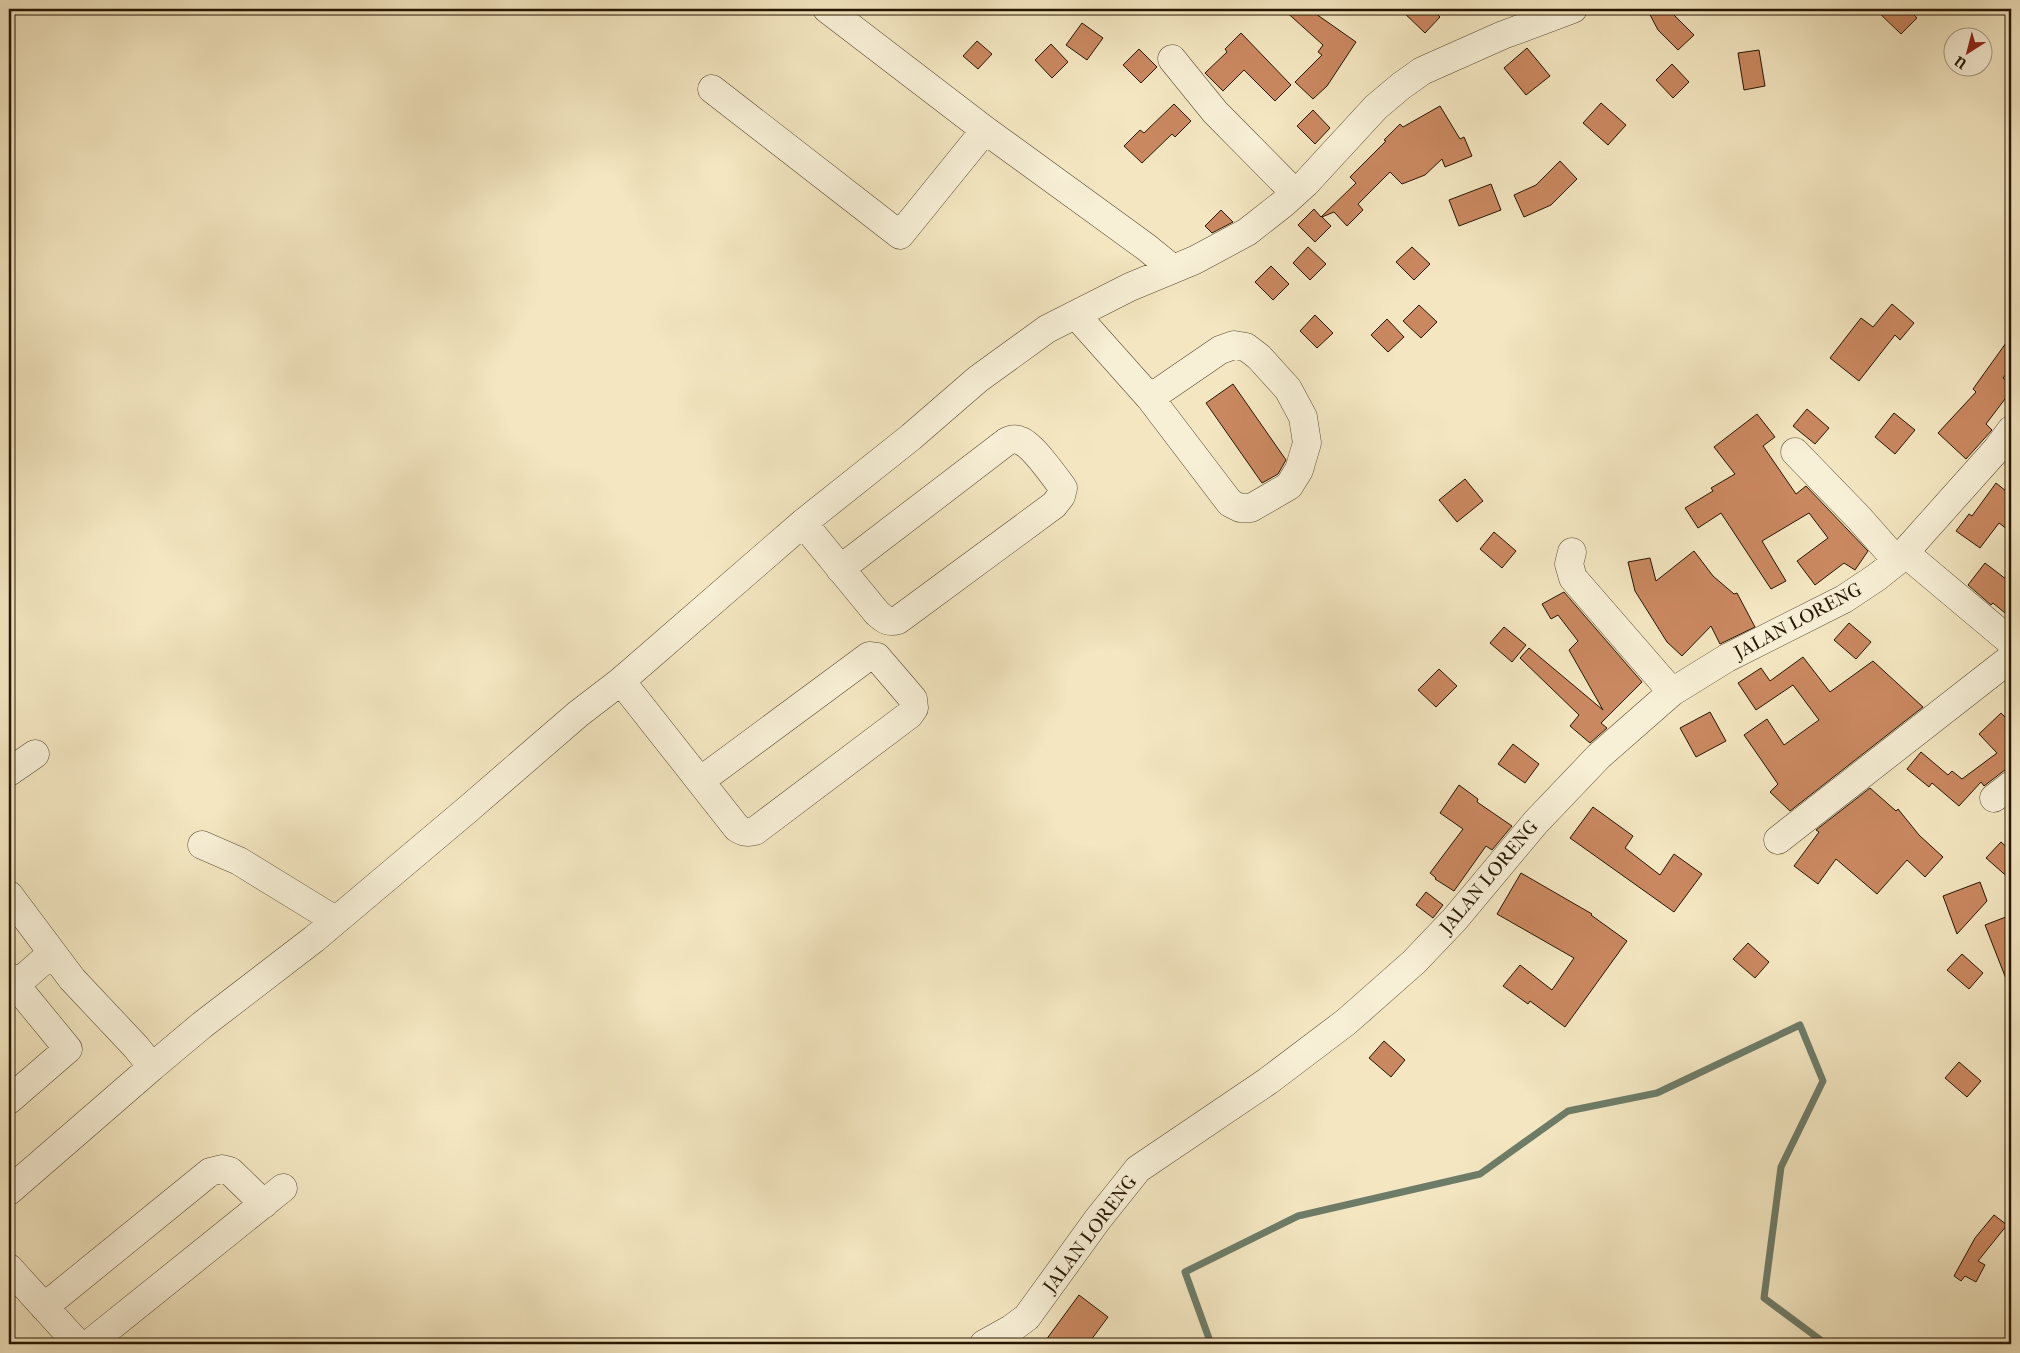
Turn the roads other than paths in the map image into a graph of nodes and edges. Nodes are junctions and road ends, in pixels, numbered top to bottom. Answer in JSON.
{"nodes":[{"id":1,"x":827,"y":9,"type":"edge"},
{"id":2,"x":1573,"y":9,"type":"edge"},
{"id":3,"x":1172,"y":59,"type":"dead end"},
{"id":4,"x":712,"y":89,"type":"dead end"},
{"id":5,"x":986,"y":130,"type":"junction"},
{"id":6,"x":1295,"y":193,"type":"junction"},
{"id":7,"x":1184,"y":265,"type":"junction"},
{"id":8,"x":1076,"y":315,"type":"junction"},
{"id":9,"x":1150,"y":398,"type":"junction"},
{"id":10,"x":2011,"y":430,"type":"edge"},
{"id":11,"x":1795,"y":452,"type":"dead end"},
{"id":12,"x":802,"y":523,"type":"junction"},
{"id":13,"x":1572,"y":552,"type":"dead end"},
{"id":14,"x":1901,"y":557,"type":"junction"},
{"id":15,"x":840,"y":568,"type":"junction"},
{"id":16,"x":2011,"y":642,"type":"edge"},
{"id":17,"x":2011,"y":658,"type":"edge"},
{"id":18,"x":621,"y":681,"type":"junction"},
{"id":19,"x":1672,"y":692,"type":"junction"},
{"id":20,"x":35,"y":754,"type":"dead end"},
{"id":21,"x":9,"y":772,"type":"edge"},
{"id":22,"x":700,"y":781,"type":"junction"},
{"id":23,"x":1778,"y":840,"type":"dead end"},
{"id":24,"x":202,"y":845,"type":"dead end"},
{"id":25,"x":9,"y":894,"type":"edge"},
{"id":26,"x":335,"y":920,"type":"junction"},
{"id":27,"x":52,"y":953,"type":"junction"},
{"id":28,"x":11,"y":985,"type":"edge"},
{"id":29,"x":152,"y":1067,"type":"junction"},
{"id":30,"x":9,"y":1100,"type":"edge"},
{"id":31,"x":9,"y":1191,"type":"edge"},
{"id":32,"x":9,"y":1268,"type":"edge"},
{"id":33,"x":44,"y":1307,"type":"junction"},
{"id":34,"x":78,"y":1344,"type":"edge"},
{"id":35,"x":89,"y":1344,"type":"edge"},
{"id":36,"x":984,"y":1344,"type":"edge"}],
"edges":[{"from":1,"to":5,"type":"street"},
{"from":2,"to":6,"type":"street"},
{"from":3,"to":6,"type":"street"},
{"from":4,"to":5,"type":"street"},
{"from":5,"to":7,"type":"street"},
{"from":6,"to":7,"type":"street"},
{"from":7,"to":8,"type":"street"},
{"from":8,"to":9,"type":"street"},
{"from":8,"to":12,"type":"street"},
{"from":9,"to":9,"type":"street"},
{"from":10,"to":14,"type":"street","name":"JALAN LORENG"},
{"from":11,"to":14,"type":"street"},
{"from":12,"to":15,"type":"street"},
{"from":12,"to":18,"type":"street"},
{"from":13,"to":19,"type":"street"},
{"from":14,"to":16,"type":"street"},
{"from":14,"to":19,"type":"street","name":"JALAN LORENG"},
{"from":15,"to":15,"type":"street"},
{"from":17,"to":23,"type":"street"},
{"from":18,"to":22,"type":"street"},
{"from":18,"to":26,"type":"street"},
{"from":19,"to":36,"type":"street","name":"JALAN LORENG"},
{"from":20,"to":21,"type":"street"},
{"from":22,"to":22,"type":"street"},
{"from":24,"to":26,"type":"street"},
{"from":25,"to":27,"type":"street"},
{"from":26,"to":29,"type":"street"},
{"from":27,"to":28,"type":"street"},
{"from":27,"to":29,"type":"street"},
{"from":28,"to":30,"type":"street"},
{"from":29,"to":31,"type":"street"},
{"from":32,"to":33,"type":"street"},
{"from":33,"to":34,"type":"street"},
{"from":33,"to":35,"type":"street"}]}
